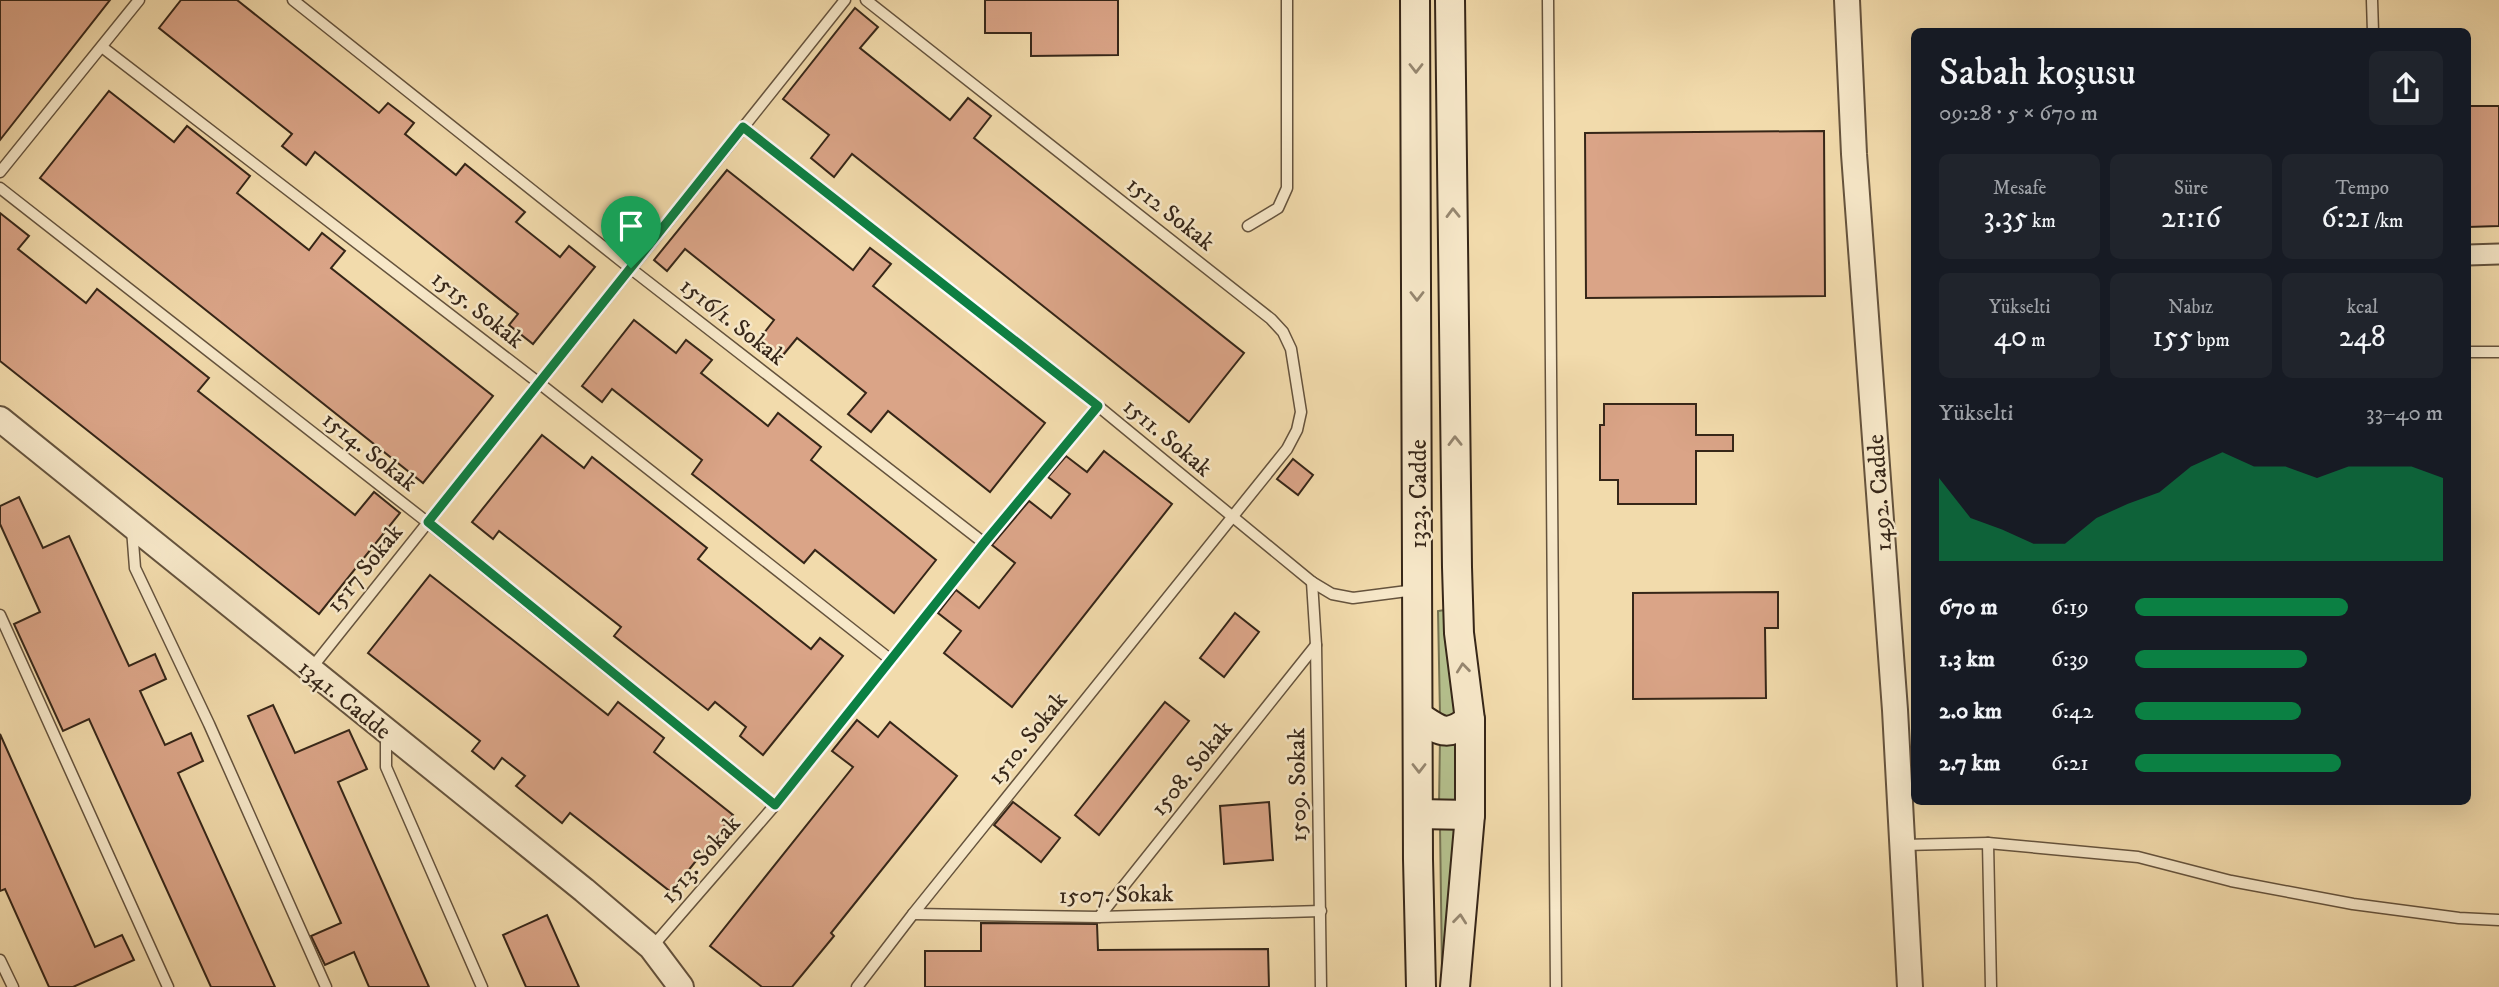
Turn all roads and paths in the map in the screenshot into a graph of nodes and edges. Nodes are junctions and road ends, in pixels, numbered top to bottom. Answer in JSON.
{"nodes":[{"id":1,"x":139,"y":0,"type":"edge"},
{"id":2,"x":293,"y":0,"type":"edge"},
{"id":3,"x":845,"y":0,"type":"edge"},
{"id":4,"x":866,"y":0,"type":"edge"},
{"id":5,"x":1287,"y":0,"type":"edge"},
{"id":6,"x":1415,"y":0,"type":"edge"},
{"id":7,"x":1450,"y":0,"type":"edge"},
{"id":8,"x":1548,"y":0,"type":"edge"},
{"id":9,"x":1847,"y":0,"type":"edge"},
{"id":10,"x":2372,"y":0,"type":"edge"},
{"id":11,"x":2373,"y":28,"type":"edge"},
{"id":12,"x":102,"y":47,"type":"junction"},
{"id":13,"x":743,"y":127,"type":"junction"},
{"id":14,"x":0,"y":172,"type":"edge"},
{"id":15,"x":0,"y":188,"type":"edge"},
{"id":16,"x":1248,"y":226,"type":"dead end"},
{"id":17,"x":2499,"y":254,"type":"edge"},
{"id":18,"x":2471,"y":255,"type":"edge"},
{"id":19,"x":631,"y":268,"type":"junction"},
{"id":20,"x":2471,"y":352,"type":"edge"},
{"id":21,"x":2499,"y":352,"type":"edge"},
{"id":22,"x":539,"y":383,"type":"junction"},
{"id":23,"x":1098,"y":406,"type":"junction"},
{"id":24,"x":0,"y":419,"type":"edge"},
{"id":25,"x":1231,"y":517,"type":"junction"},
{"id":26,"x":428,"y":522,"type":"junction"},
{"id":27,"x":131,"y":526,"type":"junction"},
{"id":28,"x":984,"y":543,"type":"junction"},
{"id":29,"x":1312,"y":582,"type":"junction"},
{"id":30,"x":1419,"y":590,"type":"junction"},
{"id":31,"x":1458,"y":590,"type":"junction"},
{"id":32,"x":0,"y":615,"type":"edge"},
{"id":33,"x":1316,"y":645,"type":"junction"},
{"id":34,"x":891,"y":660,"type":"junction"},
{"id":35,"x":309,"y":670,"type":"junction"},
{"id":36,"x":1419,"y":717,"type":"junction"},
{"id":37,"x":1470,"y":720,"type":"junction"},
{"id":38,"x":386,"y":732,"type":"junction"},
{"id":39,"x":775,"y":805,"type":"junction"},
{"id":40,"x":1418,"y":814,"type":"junction"},
{"id":41,"x":1470,"y":815,"type":"junction"},
{"id":42,"x":1988,"y":843,"type":"junction"},
{"id":43,"x":1902,"y":845,"type":"junction"},
{"id":44,"x":1321,"y":911,"type":"junction"},
{"id":45,"x":913,"y":914,"type":"junction"},
{"id":46,"x":1099,"y":917,"type":"junction"},
{"id":47,"x":2499,"y":920,"type":"edge"},
{"id":48,"x":651,"y":947,"type":"junction"},
{"id":49,"x":0,"y":960,"type":"edge"},
{"id":50,"x":13,"y":987,"type":"edge"},
{"id":51,"x":168,"y":987,"type":"edge"},
{"id":52,"x":326,"y":987,"type":"edge"},
{"id":53,"x":482,"y":987,"type":"edge"},
{"id":54,"x":681,"y":987,"type":"edge"},
{"id":55,"x":858,"y":987,"type":"edge"},
{"id":56,"x":1321,"y":987,"type":"edge"},
{"id":57,"x":1421,"y":987,"type":"edge"},
{"id":58,"x":1455,"y":987,"type":"edge"},
{"id":59,"x":1556,"y":987,"type":"edge"},
{"id":60,"x":1910,"y":987,"type":"edge"},
{"id":61,"x":1992,"y":987,"type":"edge"}],
"edges":[{"from":1,"to":12,"type":"lane"},
{"from":2,"to":19,"type":"lane","name":"1516/1. Sokak"},
{"from":3,"to":13,"type":"lane","name":"1517 Sokak"},
{"from":4,"to":25,"type":"lane","name":"1512 Sokak"},
{"from":5,"to":16,"type":"lane"},
{"from":6,"to":30,"type":"main road","name":"1323. Cadde","one_way":true},
{"from":31,"to":7,"type":"main road","one_way":true},
{"from":8,"to":59,"type":"lane"},
{"from":9,"to":43,"type":"street","name":"1492. Cadde"},
{"from":10,"to":11,"type":"lane"},
{"from":12,"to":14,"type":"lane"},
{"from":12,"to":22,"type":"lane","name":"1515. Sokak"},
{"from":13,"to":19,"type":"lane","name":"1517 Sokak"},
{"from":13,"to":23,"type":"lane","name":"1511. Sokak"},
{"from":15,"to":26,"type":"lane","name":"1514. Sokak"},
{"from":17,"to":18,"type":"street"},
{"from":19,"to":22,"type":"lane","name":"1517 Sokak"},
{"from":19,"to":28,"type":"lane","name":"1516/1. Sokak"},
{"from":20,"to":21,"type":"lane"},
{"from":22,"to":26,"type":"lane","name":"1517 Sokak"},
{"from":22,"to":34,"type":"lane","name":"1515. Sokak"},
{"from":23,"to":25,"type":"lane","name":"1511. Sokak"},
{"from":23,"to":28,"type":"lane","name":"1513. Sokak"},
{"from":24,"to":27,"type":"street","name":"1341. Cadde"},
{"from":25,"to":29,"type":"lane","name":"1511. Sokak"},
{"from":25,"to":45,"type":"lane","name":"1510. Sokak"},
{"from":26,"to":35,"type":"lane","name":"1517 Sokak"},
{"from":26,"to":39,"type":"lane","name":"1514. Sokak"},
{"from":27,"to":35,"type":"street","name":"1341. Cadde"},
{"from":27,"to":52,"type":"lane"},
{"from":28,"to":34,"type":"lane","name":"1513. Sokak"},
{"from":29,"to":30,"type":"lane","name":"1511. Sokak"},
{"from":29,"to":33,"type":"lane","name":"1509. Sokak"},
{"from":30,"to":31,"type":"main road"},
{"from":30,"to":36,"type":"main road","name":"1323. Cadde"},
{"from":37,"to":31,"type":"main road","one_way":true},
{"from":32,"to":51,"type":"lane"},
{"from":33,"to":44,"type":"lane","name":"1509. Sokak"},
{"from":33,"to":46,"type":"lane","name":"1508. Sokak"},
{"from":34,"to":39,"type":"lane","name":"1513. Sokak"},
{"from":35,"to":38,"type":"street","name":"1341. Cadde"},
{"from":36,"to":37,"type":"main road"},
{"from":36,"to":40,"type":"main road","name":"1323. Cadde","one_way":true},
{"from":37,"to":41,"type":"main road"},
{"from":38,"to":48,"type":"street","name":"1341. Cadde"},
{"from":38,"to":53,"type":"lane"},
{"from":39,"to":48,"type":"lane","name":"1513. Sokak"},
{"from":40,"to":41,"type":"main road"},
{"from":40,"to":57,"type":"main road","name":"1323. Cadde"},
{"from":58,"to":41,"type":"main road","one_way":true},
{"from":42,"to":43,"type":"lane"},
{"from":42,"to":47,"type":"lane"},
{"from":42,"to":61,"type":"lane"},
{"from":43,"to":60,"type":"street","name":"1492. Cadde"},
{"from":44,"to":46,"type":"lane","name":"1507. Sokak"},
{"from":44,"to":56,"type":"lane","name":"1509. Sokak"},
{"from":45,"to":46,"type":"lane","name":"1507. Sokak"},
{"from":45,"to":55,"type":"lane","name":"1510. Sokak"},
{"from":48,"to":54,"type":"street","name":"1341. Cadde"},
{"from":49,"to":50,"type":"lane"}]}
